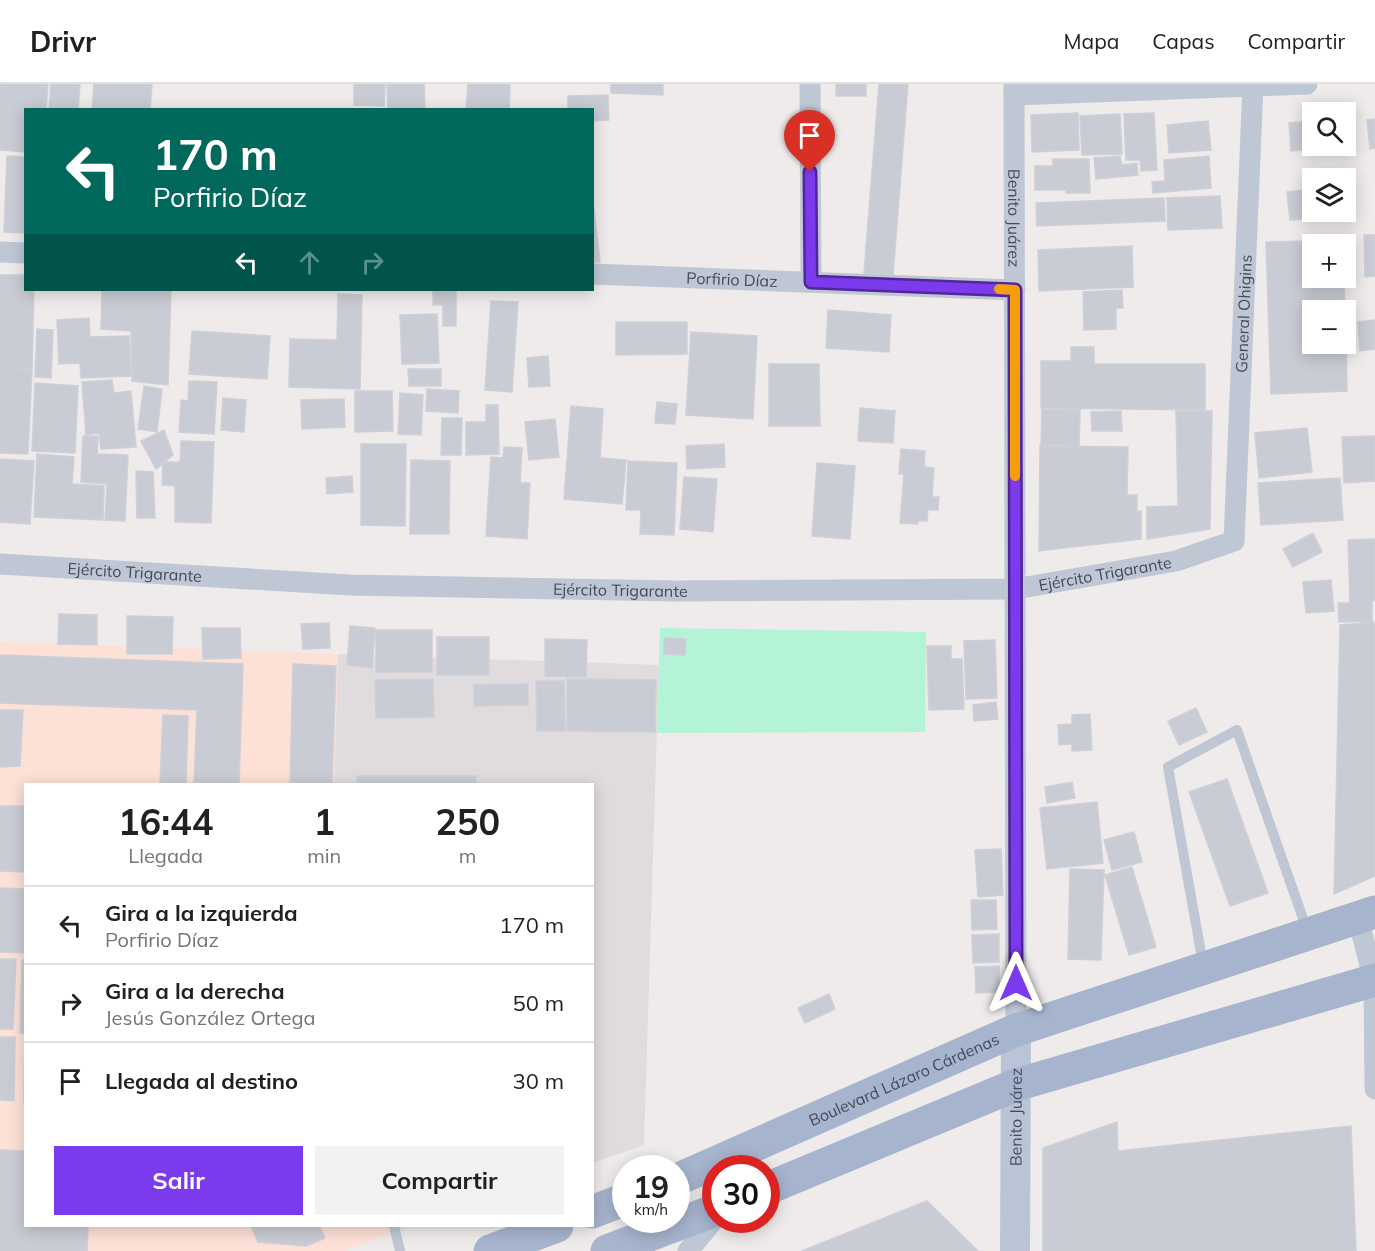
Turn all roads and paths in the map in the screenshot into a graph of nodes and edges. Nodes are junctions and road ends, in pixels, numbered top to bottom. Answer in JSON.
{"nodes":[{"id":1,"x":810,"y":84,"type":"edge"},
{"id":2,"x":1307,"y":84,"type":"edge"},
{"id":3,"x":1253,"y":85,"type":"edge"},
{"id":4,"x":1014,"y":89,"type":"edge"},
{"id":5,"x":0,"y":252,"type":"edge"},
{"id":6,"x":24,"y":253,"type":"edge"},
{"id":7,"x":594,"y":274,"type":"edge"},
{"id":8,"x":811,"y":282,"type":"junction"},
{"id":9,"x":1015,"y":290,"type":"junction"},
{"id":10,"x":1234,"y":541,"type":"joint"},
{"id":11,"x":0,"y":564,"type":"edge"},
{"id":12,"x":1016,"y":589,"type":"junction"},
{"id":13,"x":1366,"y":915,"type":"edge"},
{"id":14,"x":1308,"y":933,"type":"junction"},
{"id":15,"x":1204,"y":969,"type":"junction"},
{"id":16,"x":1374,"y":981,"type":"edge"},
{"id":17,"x":1016,"y":1030,"type":"junction"},
{"id":18,"x":1016,"y":1085,"type":"junction"},
{"id":19,"x":1375,"y":1089,"type":"edge"},
{"id":20,"x":690,"y":1174,"type":"edge"},
{"id":21,"x":780,"y":1183,"type":"edge"},
{"id":22,"x":612,"y":1204,"type":"edge"},
{"id":23,"x":594,"y":1211,"type":"edge"},
{"id":24,"x":702,"y":1215,"type":"edge"},
{"id":25,"x":394,"y":1227,"type":"edge"},
{"id":26,"x":554,"y":1227,"type":"edge"},
{"id":27,"x":703,"y":1233,"type":"edge"},
{"id":28,"x":400,"y":1251,"type":"edge"},
{"id":29,"x":490,"y":1251,"type":"edge"},
{"id":30,"x":607,"y":1251,"type":"edge"},
{"id":31,"x":688,"y":1251,"type":"edge"},
{"id":32,"x":1016,"y":1251,"type":"edge"}],
"edges":[{"from":1,"to":8,"type":"street"},
{"from":2,"to":3,"type":"street"},
{"from":3,"to":4,"type":"street"},
{"from":3,"to":10,"type":"street","name":"General Ohigins"},
{"from":4,"to":9,"type":"street","name":"Benito Juárez"},
{"from":5,"to":6,"type":"street"},
{"from":7,"to":8,"type":"street","name":"Porfirio Díaz"},
{"from":8,"to":9,"type":"street","name":"Porfirio Díaz"},
{"from":9,"to":12,"type":"street","name":"Benito Juárez"},
{"from":10,"to":12,"type":"street","name":"Ejército Trigarante"},
{"from":11,"to":12,"type":"street","name":"Ejército Trigarante"},
{"from":12,"to":17,"type":"street","name":"Benito Juárez"},
{"from":13,"to":14,"type":"main road","name":"Boulevard Lázaro Cárdenas"},
{"from":13,"to":16,"type":"street"},
{"from":14,"to":15,"type":"main road","name":"Boulevard Lázaro Cárdenas"},
{"from":14,"to":15,"type":"lane"},
{"from":15,"to":17,"type":"main road","name":"Boulevard Lázaro Cárdenas"},
{"from":16,"to":18,"type":"main road"},
{"from":16,"to":19,"type":"street"},
{"from":17,"to":18,"type":"street","name":"Benito Juárez"},
{"from":17,"to":20,"type":"main road","name":"Boulevard Lázaro Cárdenas"},
{"from":18,"to":21,"type":"main road"},
{"from":18,"to":32,"type":"street","name":"Benito Juárez"},
{"from":22,"to":23,"type":"main road"},
{"from":24,"to":30,"type":"main road"},
{"from":25,"to":28,"type":"lane"},
{"from":26,"to":29,"type":"main road"},
{"from":27,"to":31,"type":"street"}]}
